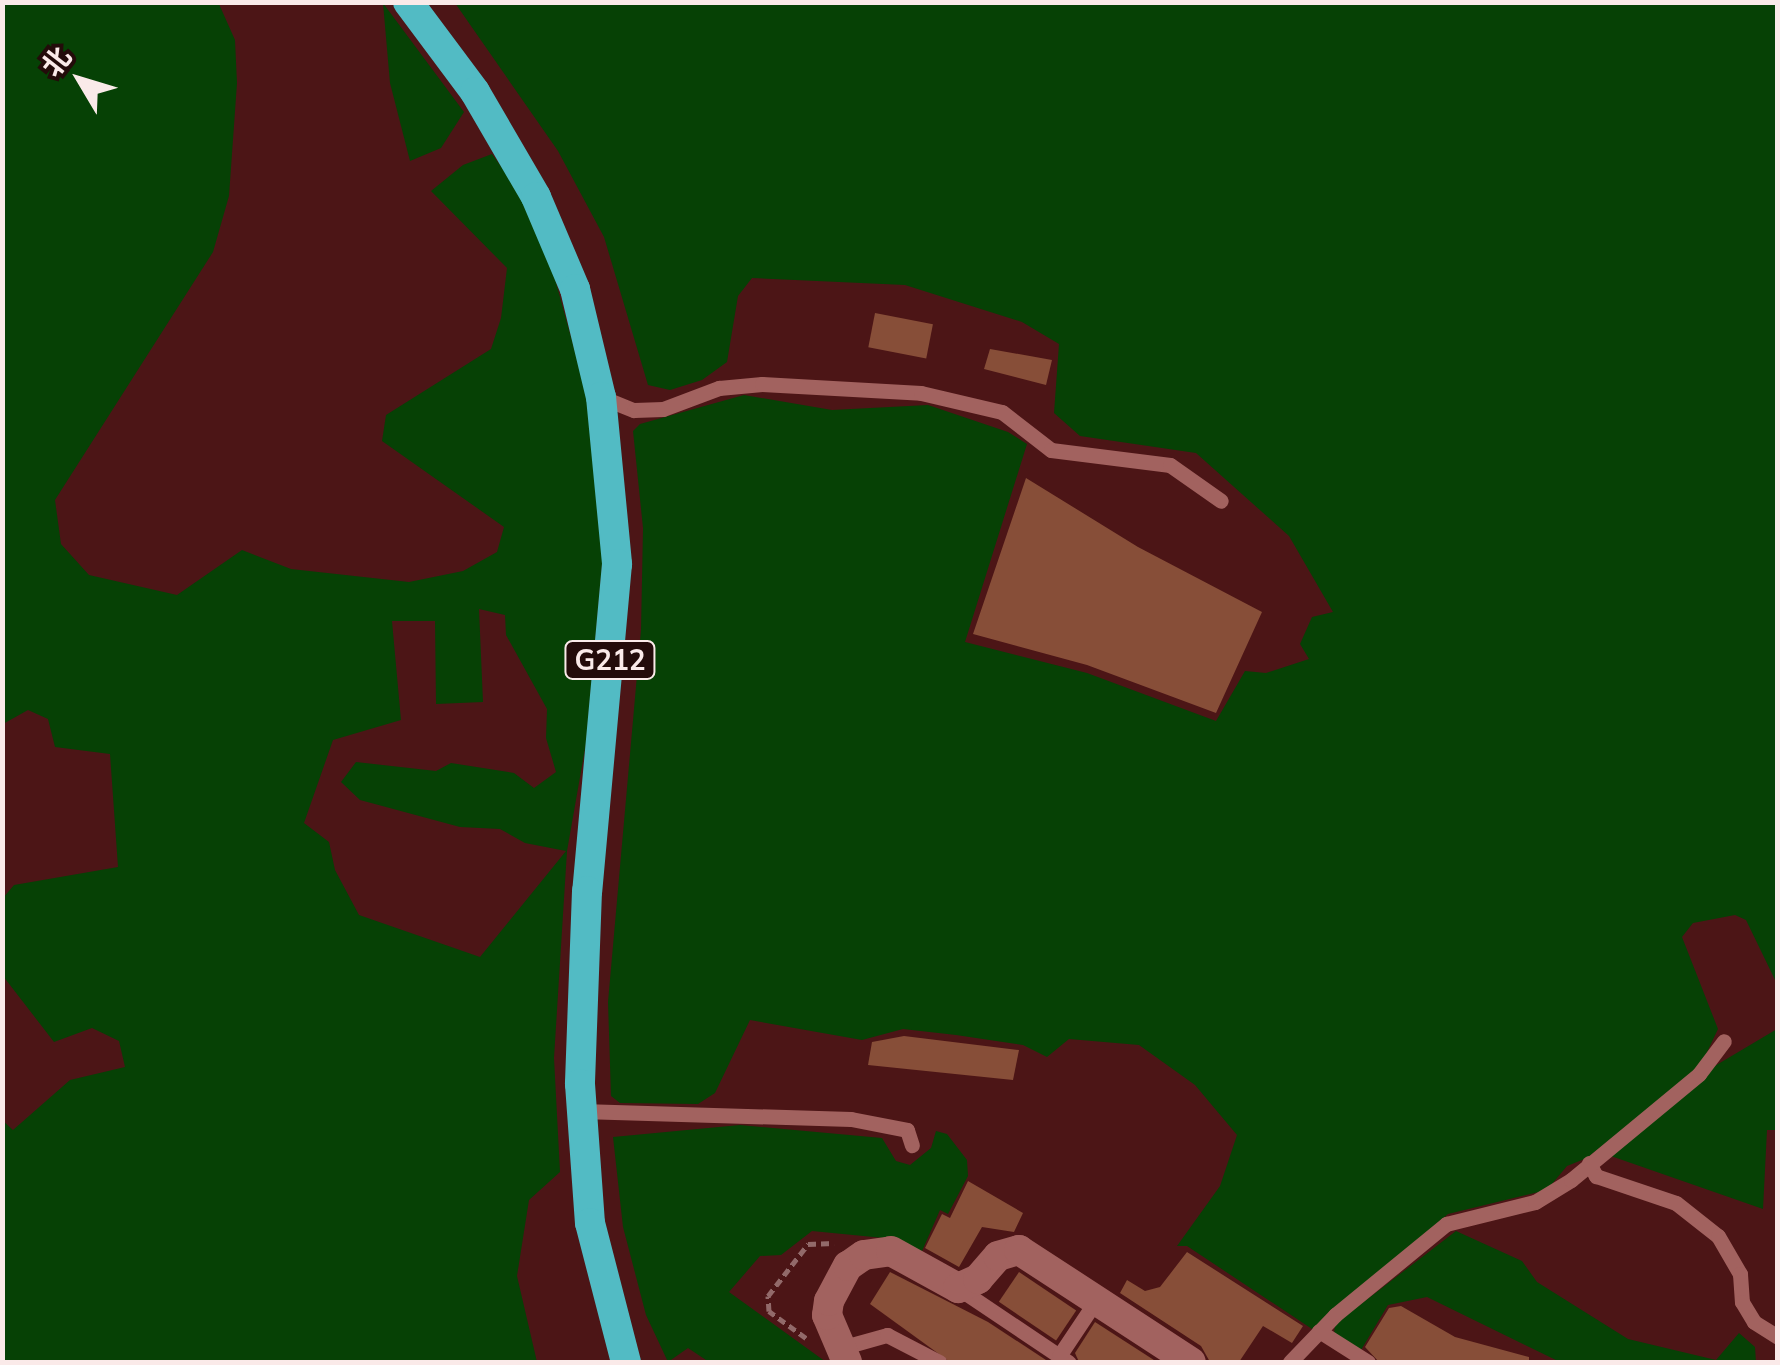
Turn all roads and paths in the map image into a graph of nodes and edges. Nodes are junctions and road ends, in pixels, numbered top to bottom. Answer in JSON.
{"nodes":[{"id":1,"x":408,"y":2,"type":"edge"},
{"id":2,"x":428,"y":2,"type":"edge"},
{"id":3,"x":609,"y":399,"type":"junction"},
{"id":4,"x":1221,"y":501,"type":"dead end"},
{"id":5,"x":1724,"y":1040,"type":"dead end"},
{"id":6,"x":588,"y":1111,"type":"junction"},
{"id":7,"x":912,"y":1145,"type":"dead end"},
{"id":8,"x":1589,"y":1163,"type":"junction"},
{"id":9,"x":958,"y":1288,"type":"junction"},
{"id":10,"x":1097,"y":1298,"type":"junction"},
{"id":11,"x":1319,"y":1331,"type":"junction"},
{"id":12,"x":1778,"y":1337,"type":"edge"},
{"id":13,"x":846,"y":1355,"type":"edge"},
{"id":14,"x":1063,"y":1360,"type":"edge"},
{"id":15,"x":626,"y":1362,"type":"edge"},
{"id":16,"x":642,"y":1362,"type":"edge"},
{"id":17,"x":939,"y":1362,"type":"edge"},
{"id":18,"x":1191,"y":1362,"type":"edge"},
{"id":19,"x":1290,"y":1362,"type":"edge"},
{"id":20,"x":1368,"y":1362,"type":"edge"}],
"edges":[{"from":1,"to":3,"type":"highway","number":"G212"},
{"from":2,"to":3,"type":"highway","number":"G212"},
{"from":3,"to":4,"type":"lane"},
{"from":3,"to":6,"type":"highway","number":"G212"},
{"from":5,"to":8,"type":"lane"},
{"from":6,"to":7,"type":"lane"},
{"from":6,"to":15,"type":"highway","number":"G212"},
{"from":6,"to":16,"type":"highway","number":"G212"},
{"from":8,"to":11,"type":"lane"},
{"from":8,"to":12,"type":"lane"},
{"from":9,"to":10,"type":"street"},
{"from":9,"to":13,"type":"street"},
{"from":9,"to":14,"type":"lane"},
{"from":10,"to":14,"type":"lane"},
{"from":10,"to":18,"type":"street"},
{"from":11,"to":19,"type":"lane"},
{"from":11,"to":20,"type":"lane"},
{"from":13,"to":17,"type":"lane"}]}
